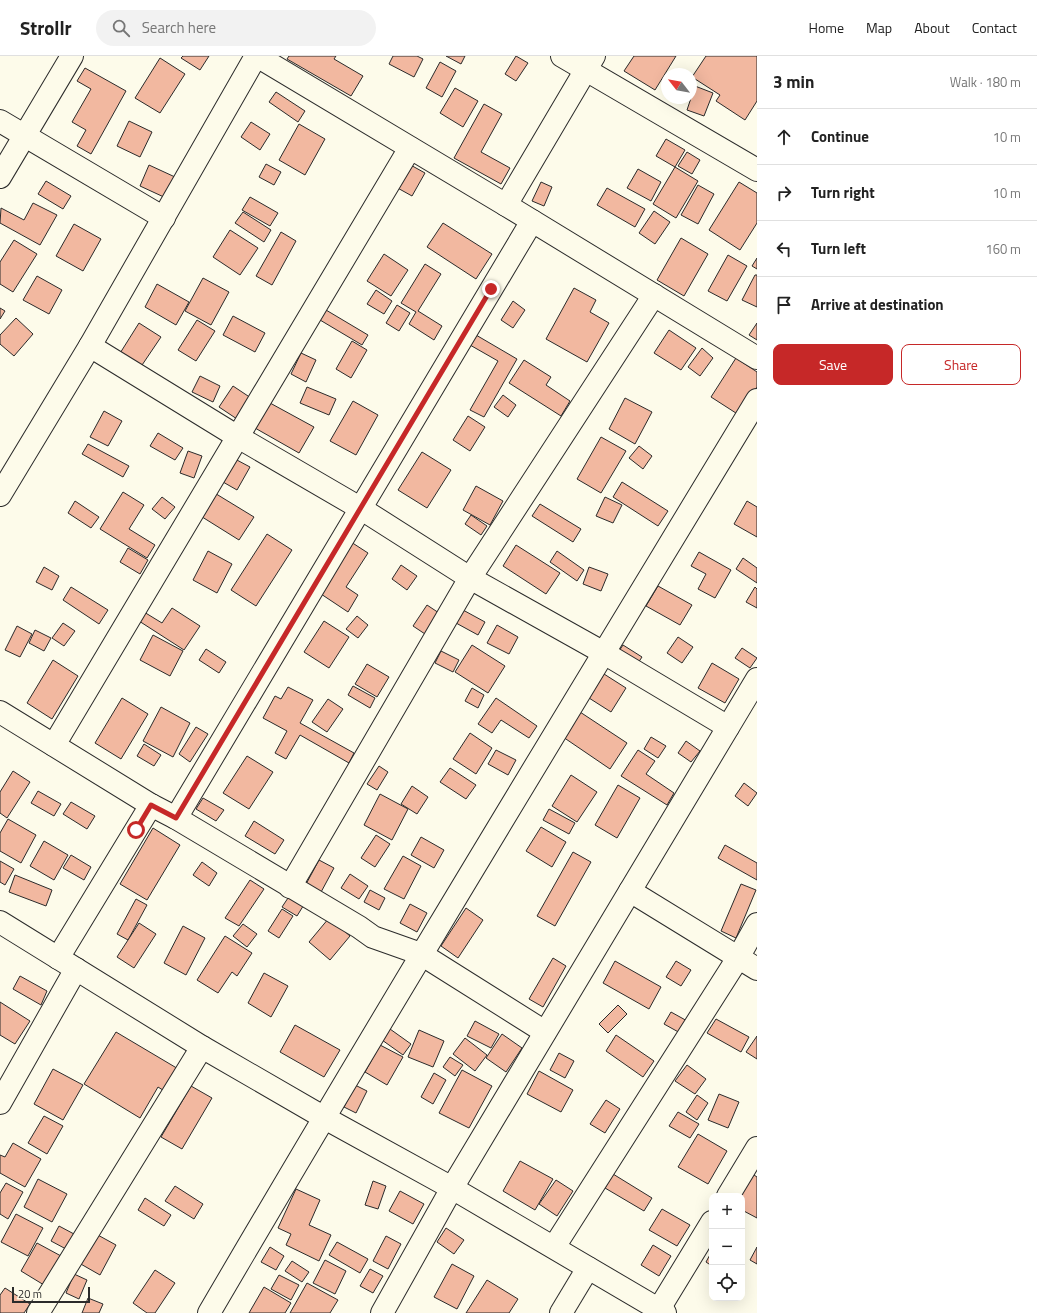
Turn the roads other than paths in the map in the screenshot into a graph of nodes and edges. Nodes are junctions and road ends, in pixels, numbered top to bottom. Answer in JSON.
{"nodes":[{"id":1,"x":72,"y":56,"type":"edge"},
{"id":2,"x":256,"y":56,"type":"edge"},
{"id":3,"x":562,"y":56,"type":"edge"},
{"id":4,"x":590,"y":63,"type":"edge"},
{"id":5,"x":0,"y":121,"type":"edge"},
{"id":6,"x":24,"y":136,"type":"junction"},
{"id":7,"x":410,"y":148,"type":"junction"},
{"id":8,"x":757,"y":170,"type":"edge"},
{"id":9,"x":0,"y":177,"type":"edge"},
{"id":10,"x":506,"y":204,"type":"junction"},
{"id":11,"x":164,"y":218,"type":"junction"},
{"id":12,"x":532,"y":221,"type":"junction"},
{"id":13,"x":654,"y":295,"type":"junction"},
{"id":14,"x":90,"y":346,"type":"junction"},
{"id":15,"x":757,"y":358,"type":"edge"},
{"id":16,"x":757,"y":400,"type":"edge"},
{"id":17,"x":238,"y":437,"type":"junction"},
{"id":18,"x":0,"y":495,"type":"edge"},
{"id":19,"x":360,"y":508,"type":"junction"},
{"id":20,"x":470,"y":578,"type":"junction"},
{"id":21,"x":604,"y":653,"type":"junction"},
{"id":22,"x":757,"y":679,"type":"edge"},
{"id":23,"x":0,"y":712,"type":"edge"},
{"id":24,"x":728,"y":727,"type":"junction"},
{"id":25,"x":54,"y":745,"type":"junction"},
{"id":26,"x":151,"y":805,"type":"junction"},
{"id":27,"x":176,"y":818,"type":"junction"},
{"id":28,"x":290,"y":886,"type":"junction"},
{"id":29,"x":630,"y":891,"type":"junction"},
{"id":30,"x":0,"y":922,"type":"edge"},
{"id":31,"x":757,"y":924,"type":"edge"},
{"id":32,"x":421,"y":954,"type":"junction"},
{"id":33,"x":738,"y":958,"type":"junction"},
{"id":34,"x":67,"y":964,"type":"junction"},
{"id":35,"x":757,"y":969,"type":"edge"},
{"id":36,"x":545,"y":1032,"type":"junction"},
{"id":37,"x":202,"y":1047,"type":"junction"},
{"id":38,"x":0,"y":1103,"type":"edge"},
{"id":39,"x":323,"y":1117,"type":"junction"},
{"id":40,"x":757,"y":1148,"type":"edge"},
{"id":41,"x":452,"y":1188,"type":"junction"},
{"id":42,"x":730,"y":1193,"type":"edge"},
{"id":43,"x":709,"y":1227,"type":"edge"},
{"id":44,"x":554,"y":1247,"type":"junction"},
{"id":45,"x":588,"y":1268,"type":"junction"},
{"id":46,"x":662,"y":1311,"type":"edge"},
{"id":47,"x":38,"y":1313,"type":"edge"},
{"id":48,"x":209,"y":1313,"type":"edge"},
{"id":49,"x":382,"y":1313,"type":"edge"},
{"id":50,"x":561,"y":1313,"type":"edge"}],
"edges":[{"from":1,"to":6,"type":"street"},
{"from":2,"to":7,"type":"street"},
{"from":2,"to":11,"type":"street"},
{"from":3,"to":4,"type":"street"},
{"from":4,"to":8,"type":"street"},
{"from":4,"to":10,"type":"street"},
{"from":5,"to":6,"type":"street"},
{"from":6,"to":9,"type":"street"},
{"from":6,"to":11,"type":"street"},
{"from":7,"to":10,"type":"street"},
{"from":7,"to":17,"type":"street"},
{"from":10,"to":12,"type":"street"},
{"from":11,"to":14,"type":"street"},
{"from":12,"to":13,"type":"street"},
{"from":12,"to":19,"type":"street"},
{"from":13,"to":15,"type":"street"},
{"from":13,"to":20,"type":"street"},
{"from":14,"to":17,"type":"street"},
{"from":14,"to":18,"type":"street"},
{"from":16,"to":21,"type":"street"},
{"from":17,"to":19,"type":"street"},
{"from":17,"to":25,"type":"street"},
{"from":19,"to":20,"type":"street"},
{"from":19,"to":27,"type":"street"},
{"from":20,"to":21,"type":"street"},
{"from":20,"to":28,"type":"street"},
{"from":21,"to":24,"type":"street"},
{"from":21,"to":32,"type":"street"},
{"from":22,"to":24,"type":"street"},
{"from":23,"to":25,"type":"street"},
{"from":24,"to":29,"type":"street"},
{"from":25,"to":26,"type":"street"},
{"from":26,"to":27,"type":"street"},
{"from":26,"to":34,"type":"street"},
{"from":27,"to":28,"type":"street"},
{"from":28,"to":32,"type":"street"},
{"from":29,"to":33,"type":"street"},
{"from":29,"to":36,"type":"street"},
{"from":30,"to":34,"type":"street"},
{"from":31,"to":33,"type":"street"},
{"from":32,"to":36,"type":"street"},
{"from":32,"to":39,"type":"street"},
{"from":33,"to":35,"type":"street"},
{"from":33,"to":44,"type":"street"},
{"from":34,"to":37,"type":"street"},
{"from":34,"to":38,"type":"street"},
{"from":36,"to":41,"type":"street"},
{"from":37,"to":39,"type":"street"},
{"from":37,"to":47,"type":"street"},
{"from":39,"to":41,"type":"street"},
{"from":39,"to":48,"type":"street"},
{"from":40,"to":42,"type":"street"},
{"from":41,"to":44,"type":"street"},
{"from":41,"to":49,"type":"street"},
{"from":43,"to":46,"type":"street"},
{"from":44,"to":45,"type":"street"},
{"from":45,"to":46,"type":"street"},
{"from":45,"to":50,"type":"street"}]}
